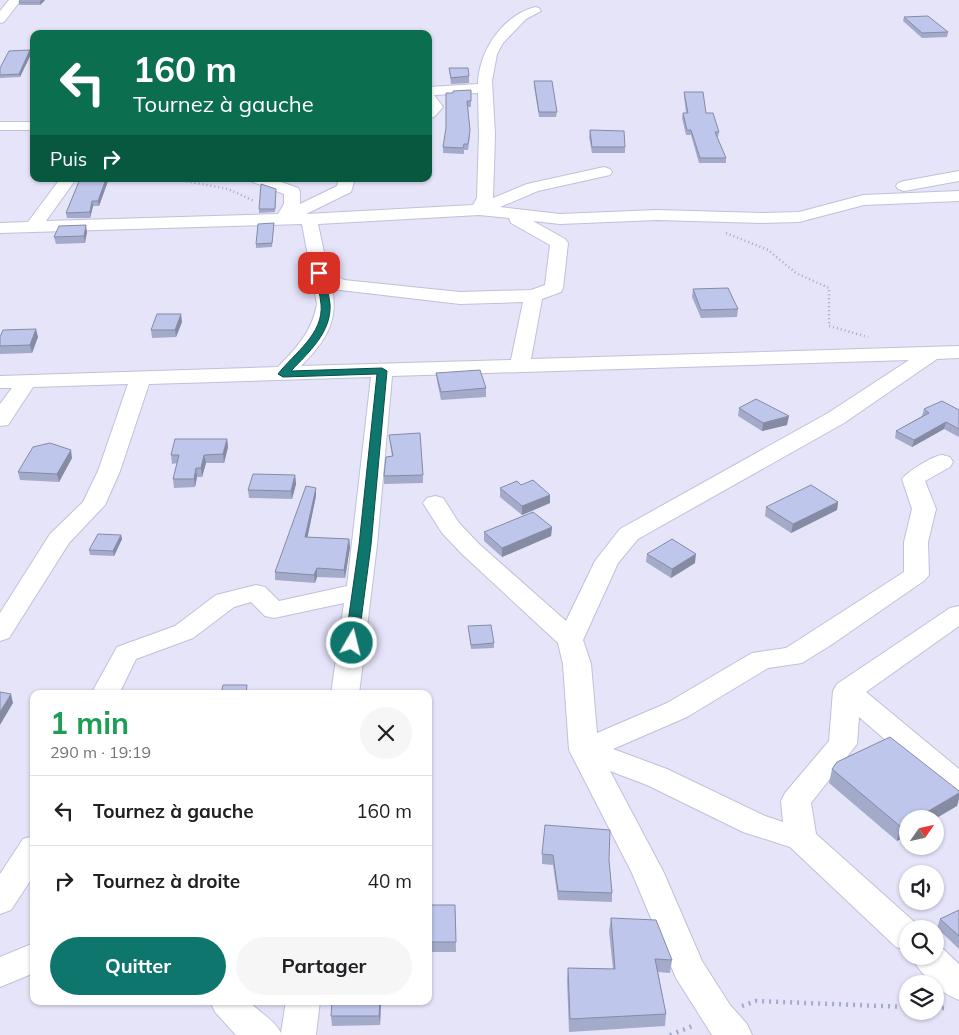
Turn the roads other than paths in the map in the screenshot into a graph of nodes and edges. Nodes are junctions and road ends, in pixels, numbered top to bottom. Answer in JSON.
{"nodes":[{"id":1,"x":15,"y":0,"type":"edge"},
{"id":2,"x":535,"y":11,"type":"dead end"},
{"id":3,"x":0,"y":18,"type":"edge"},
{"id":4,"x":485,"y":88,"type":"junction"},
{"id":5,"x":432,"y":91,"type":"edge"},
{"id":6,"x":0,"y":126,"type":"edge"},
{"id":7,"x":30,"y":126,"type":"edge"},
{"id":8,"x":604,"y":172,"type":"dead end"},
{"id":9,"x":959,"y":176,"type":"edge"},
{"id":10,"x":66,"y":182,"type":"edge"},
{"id":11,"x":278,"y":182,"type":"edge"},
{"id":12,"x":346,"y":182,"type":"edge"},
{"id":13,"x":297,"y":185,"type":"edge"},
{"id":14,"x":959,"y":196,"type":"edge"},
{"id":15,"x":863,"y":200,"type":"junction"},
{"id":16,"x":479,"y":210,"type":"junction"},
{"id":17,"x":283,"y":220,"type":"junction"},
{"id":18,"x":309,"y":220,"type":"junction"},
{"id":19,"x":33,"y":227,"type":"junction"},
{"id":20,"x":0,"y":228,"type":"edge"},
{"id":21,"x":319,"y":273,"type":"junction"},
{"id":22,"x":533,"y":296,"type":"junction"},
{"id":23,"x":959,"y":352,"type":"edge"},
{"id":24,"x":931,"y":354,"type":"junction"},
{"id":25,"x":520,"y":367,"type":"junction"},
{"id":26,"x":382,"y":371,"type":"junction"},
{"id":27,"x":283,"y":374,"type":"junction"},
{"id":28,"x":140,"y":379,"type":"junction"},
{"id":29,"x":0,"y":382,"type":"edge"},
{"id":30,"x":26,"y":382,"type":"junction"},
{"id":31,"x":0,"y":420,"type":"edge"},
{"id":32,"x":942,"y":462,"type":"dead end"},
{"id":33,"x":435,"y":502,"type":"dead end"},
{"id":34,"x":358,"y":592,"type":"junction"},
{"id":35,"x":959,"y":614,"type":"edge"},
{"id":36,"x":0,"y":632,"type":"edge"},
{"id":37,"x":570,"y":640,"type":"junction"},
{"id":38,"x":107,"y":690,"type":"edge"},
{"id":39,"x":346,"y":690,"type":"edge"},
{"id":40,"x":847,"y":691,"type":"junction"},
{"id":41,"x":584,"y":750,"type":"junction"},
{"id":42,"x":959,"y":786,"type":"edge"},
{"id":43,"x":801,"y":839,"type":"junction"},
{"id":44,"x":30,"y":854,"type":"edge"},
{"id":45,"x":0,"y":901,"type":"edge"},
{"id":46,"x":899,"y":930,"type":"edge"},
{"id":47,"x":30,"y":959,"type":"edge"},
{"id":48,"x":934,"y":965,"type":"edge"},
{"id":49,"x":0,"y":973,"type":"edge"},
{"id":50,"x":957,"y":997,"type":"edge"},
{"id":51,"x":230,"y":1005,"type":"edge"},
{"id":52,"x":302,"y":1005,"type":"edge"},
{"id":53,"x":726,"y":1026,"type":"edge"},
{"id":54,"x":264,"y":1035,"type":"edge"},
{"id":55,"x":298,"y":1035,"type":"edge"}],
"edges":[{"from":1,"to":3,"type":"street"},
{"from":2,"to":4,"type":"street"},
{"from":4,"to":5,"type":"street"},
{"from":4,"to":16,"type":"street"},
{"from":6,"to":7,"type":"street"},
{"from":8,"to":16,"type":"street"},
{"from":9,"to":15,"type":"street"},
{"from":10,"to":19,"type":"street"},
{"from":11,"to":13,"type":"street"},
{"from":12,"to":17,"type":"street"},
{"from":13,"to":17,"type":"street"},
{"from":14,"to":15,"type":"street"},
{"from":15,"to":16,"type":"street"},
{"from":16,"to":18,"type":"street"},
{"from":16,"to":22,"type":"street"},
{"from":17,"to":18,"type":"street"},
{"from":17,"to":19,"type":"street"},
{"from":18,"to":21,"type":"street"},
{"from":19,"to":20,"type":"street"},
{"from":21,"to":22,"type":"street"},
{"from":21,"to":27,"type":"street"},
{"from":22,"to":25,"type":"street"},
{"from":23,"to":24,"type":"street"},
{"from":24,"to":25,"type":"street"},
{"from":24,"to":37,"type":"street"},
{"from":25,"to":26,"type":"street"},
{"from":26,"to":27,"type":"street"},
{"from":26,"to":34,"type":"street"},
{"from":27,"to":28,"type":"street"},
{"from":28,"to":30,"type":"street"},
{"from":28,"to":36,"type":"street"},
{"from":29,"to":30,"type":"street"},
{"from":30,"to":31,"type":"street"},
{"from":32,"to":41,"type":"street"},
{"from":33,"to":37,"type":"street"},
{"from":34,"to":38,"type":"street"},
{"from":34,"to":39,"type":"street"},
{"from":35,"to":40,"type":"street"},
{"from":37,"to":41,"type":"street"},
{"from":40,"to":42,"type":"street"},
{"from":40,"to":43,"type":"street"},
{"from":41,"to":43,"type":"street"},
{"from":41,"to":53,"type":"street"},
{"from":43,"to":46,"type":"street"},
{"from":44,"to":45,"type":"street"},
{"from":47,"to":49,"type":"street"},
{"from":48,"to":50,"type":"street"},
{"from":51,"to":54,"type":"street"},
{"from":52,"to":55,"type":"street"}]}
